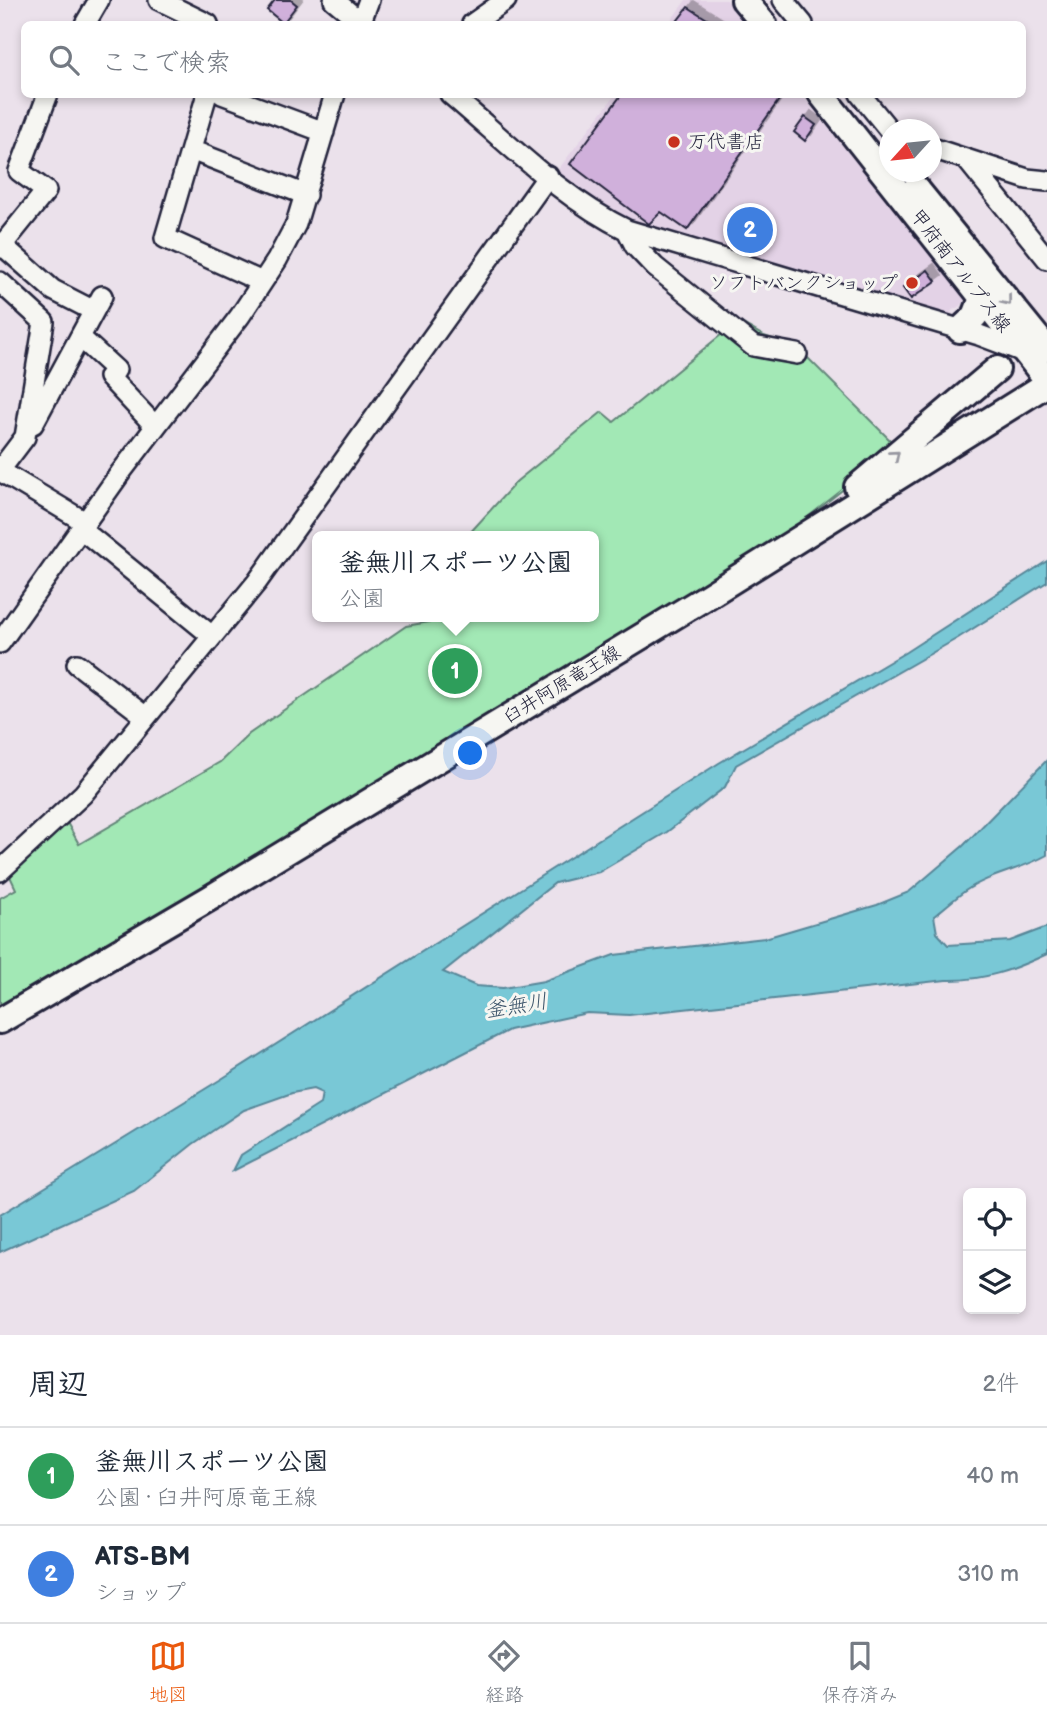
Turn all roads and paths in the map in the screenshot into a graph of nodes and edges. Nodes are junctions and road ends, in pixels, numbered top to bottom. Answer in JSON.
{"nodes":[{"id":1,"x":99,"y":0,"type":"edge"},
{"id":2,"x":159,"y":0,"type":"edge"},
{"id":3,"x":334,"y":0,"type":"edge"},
{"id":4,"x":369,"y":0,"type":"edge"},
{"id":5,"x":506,"y":0,"type":"edge"},
{"id":6,"x":744,"y":0,"type":"edge"},
{"id":7,"x":765,"y":0,"type":"edge"},
{"id":8,"x":783,"y":0,"type":"edge"},
{"id":9,"x":87,"y":21,"type":"edge"},
{"id":10,"x":202,"y":21,"type":"edge"},
{"id":11,"x":358,"y":21,"type":"edge"},
{"id":12,"x":362,"y":21,"type":"edge"},
{"id":13,"x":476,"y":21,"type":"edge"},
{"id":14,"x":762,"y":21,"type":"edge"},
{"id":15,"x":782,"y":21,"type":"edge"},
{"id":16,"x":800,"y":21,"type":"edge"},
{"id":17,"x":46,"y":98,"type":"edge"},
{"id":18,"x":206,"y":98,"type":"edge"},
{"id":19,"x":233,"y":98,"type":"edge"},
{"id":20,"x":334,"y":98,"type":"edge"},
{"id":21,"x":455,"y":98,"type":"edge"},
{"id":22,"x":824,"y":98,"type":"edge"},
{"id":23,"x":843,"y":98,"type":"edge"},
{"id":24,"x":863,"y":98,"type":"edge"},
{"id":25,"x":880,"y":119,"type":"edge"},
{"id":26,"x":324,"y":132,"type":"junction"},
{"id":27,"x":879,"y":142,"type":"edge"},
{"id":28,"x":191,"y":150,"type":"junction"},
{"id":29,"x":942,"y":151,"type":"edge"},
{"id":30,"x":967,"y":160,"type":"junction"},
{"id":31,"x":548,"y":176,"type":"junction"},
{"id":32,"x":911,"y":182,"type":"edge"},
{"id":33,"x":1044,"y":184,"type":"edge"},
{"id":34,"x":306,"y":195,"type":"junction"},
{"id":35,"x":627,"y":230,"type":"junction"},
{"id":36,"x":1,"y":247,"type":"edge"},
{"id":37,"x":1047,"y":260,"type":"edge"},
{"id":38,"x":0,"y":282,"type":"edge"},
{"id":39,"x":262,"y":282,"type":"junction"},
{"id":40,"x":982,"y":299,"type":"junction"},
{"id":41,"x":960,"y":330,"type":"junction"},
{"id":42,"x":80,"y":337,"type":"junction"},
{"id":43,"x":1047,"y":349,"type":"edge"},
{"id":44,"x":1022,"y":351,"type":"junction"},
{"id":45,"x":797,"y":354,"type":"dead end"},
{"id":46,"x":1047,"y":363,"type":"edge"},
{"id":47,"x":997,"y":369,"type":"dead end"},
{"id":48,"x":1047,"y":382,"type":"edge"},
{"id":49,"x":155,"y":426,"type":"junction"},
{"id":50,"x":25,"y":437,"type":"junction"},
{"id":51,"x":0,"y":470,"type":"edge"},
{"id":52,"x":83,"y":525,"type":"junction"},
{"id":53,"x":807,"y":532,"type":"junction"},
{"id":54,"x":212,"y":636,"type":"junction"},
{"id":55,"x":0,"y":643,"type":"edge"},
{"id":56,"x":77,"y":664,"type":"dead end"},
{"id":57,"x":146,"y":717,"type":"junction"},
{"id":58,"x":0,"y":871,"type":"edge"},
{"id":59,"x":0,"y":1021,"type":"edge"}],
"edges":[{"from":1,"to":9,"type":"street"},
{"from":2,"to":10,"type":"street"},
{"from":3,"to":11,"type":"street"},
{"from":4,"to":12,"type":"street"},
{"from":5,"to":13,"type":"street"},
{"from":6,"to":14,"type":"main road"},
{"from":7,"to":15,"type":"main road"},
{"from":8,"to":16,"type":"street"},
{"from":17,"to":36,"type":"street"},
{"from":18,"to":28,"type":"street"},
{"from":19,"to":26,"type":"street"},
{"from":20,"to":26,"type":"street"},
{"from":21,"to":31,"type":"street"},
{"from":22,"to":40,"type":"main road","name":"甲府南アルプス線"},
{"from":23,"to":27,"type":"main road"},
{"from":24,"to":25,"type":"street"},
{"from":26,"to":34,"type":"street"},
{"from":28,"to":34,"type":"street"},
{"from":28,"to":39,"type":"street"},
{"from":29,"to":30,"type":"street"},
{"from":30,"to":33,"type":"street"},
{"from":30,"to":37,"type":"street"},
{"from":31,"to":35,"type":"street"},
{"from":31,"to":54,"type":"street"},
{"from":32,"to":43,"type":"main road","name":"甲府南アルプス線","one_way":true},
{"from":34,"to":39,"type":"street"},
{"from":35,"to":41,"type":"street"},
{"from":35,"to":45,"type":"street"},
{"from":36,"to":42,"type":"street"},
{"from":38,"to":50,"type":"street"},
{"from":39,"to":49,"type":"street"},
{"from":40,"to":41,"type":"main road"},
{"from":40,"to":44,"type":"main road","name":"甲府南アルプス線"},
{"from":41,"to":44,"type":"street"},
{"from":42,"to":49,"type":"street"},
{"from":42,"to":50,"type":"street"},
{"from":44,"to":46,"type":"street"},
{"from":44,"to":48,"type":"main road","name":"甲府南アルプス線"},
{"from":53,"to":47,"type":"main road","one_way":true},
{"from":48,"to":53,"type":"main road","name":"臼井阿原竜王線"},
{"from":49,"to":52,"type":"street"},
{"from":50,"to":51,"type":"street"},
{"from":51,"to":52,"type":"street"},
{"from":52,"to":54,"type":"street"},
{"from":52,"to":55,"type":"street"},
{"from":53,"to":59,"type":"main road","name":"臼井阿原竜王線"},
{"from":54,"to":57,"type":"street"},
{"from":56,"to":57,"type":"street"},
{"from":57,"to":58,"type":"street"}]}
